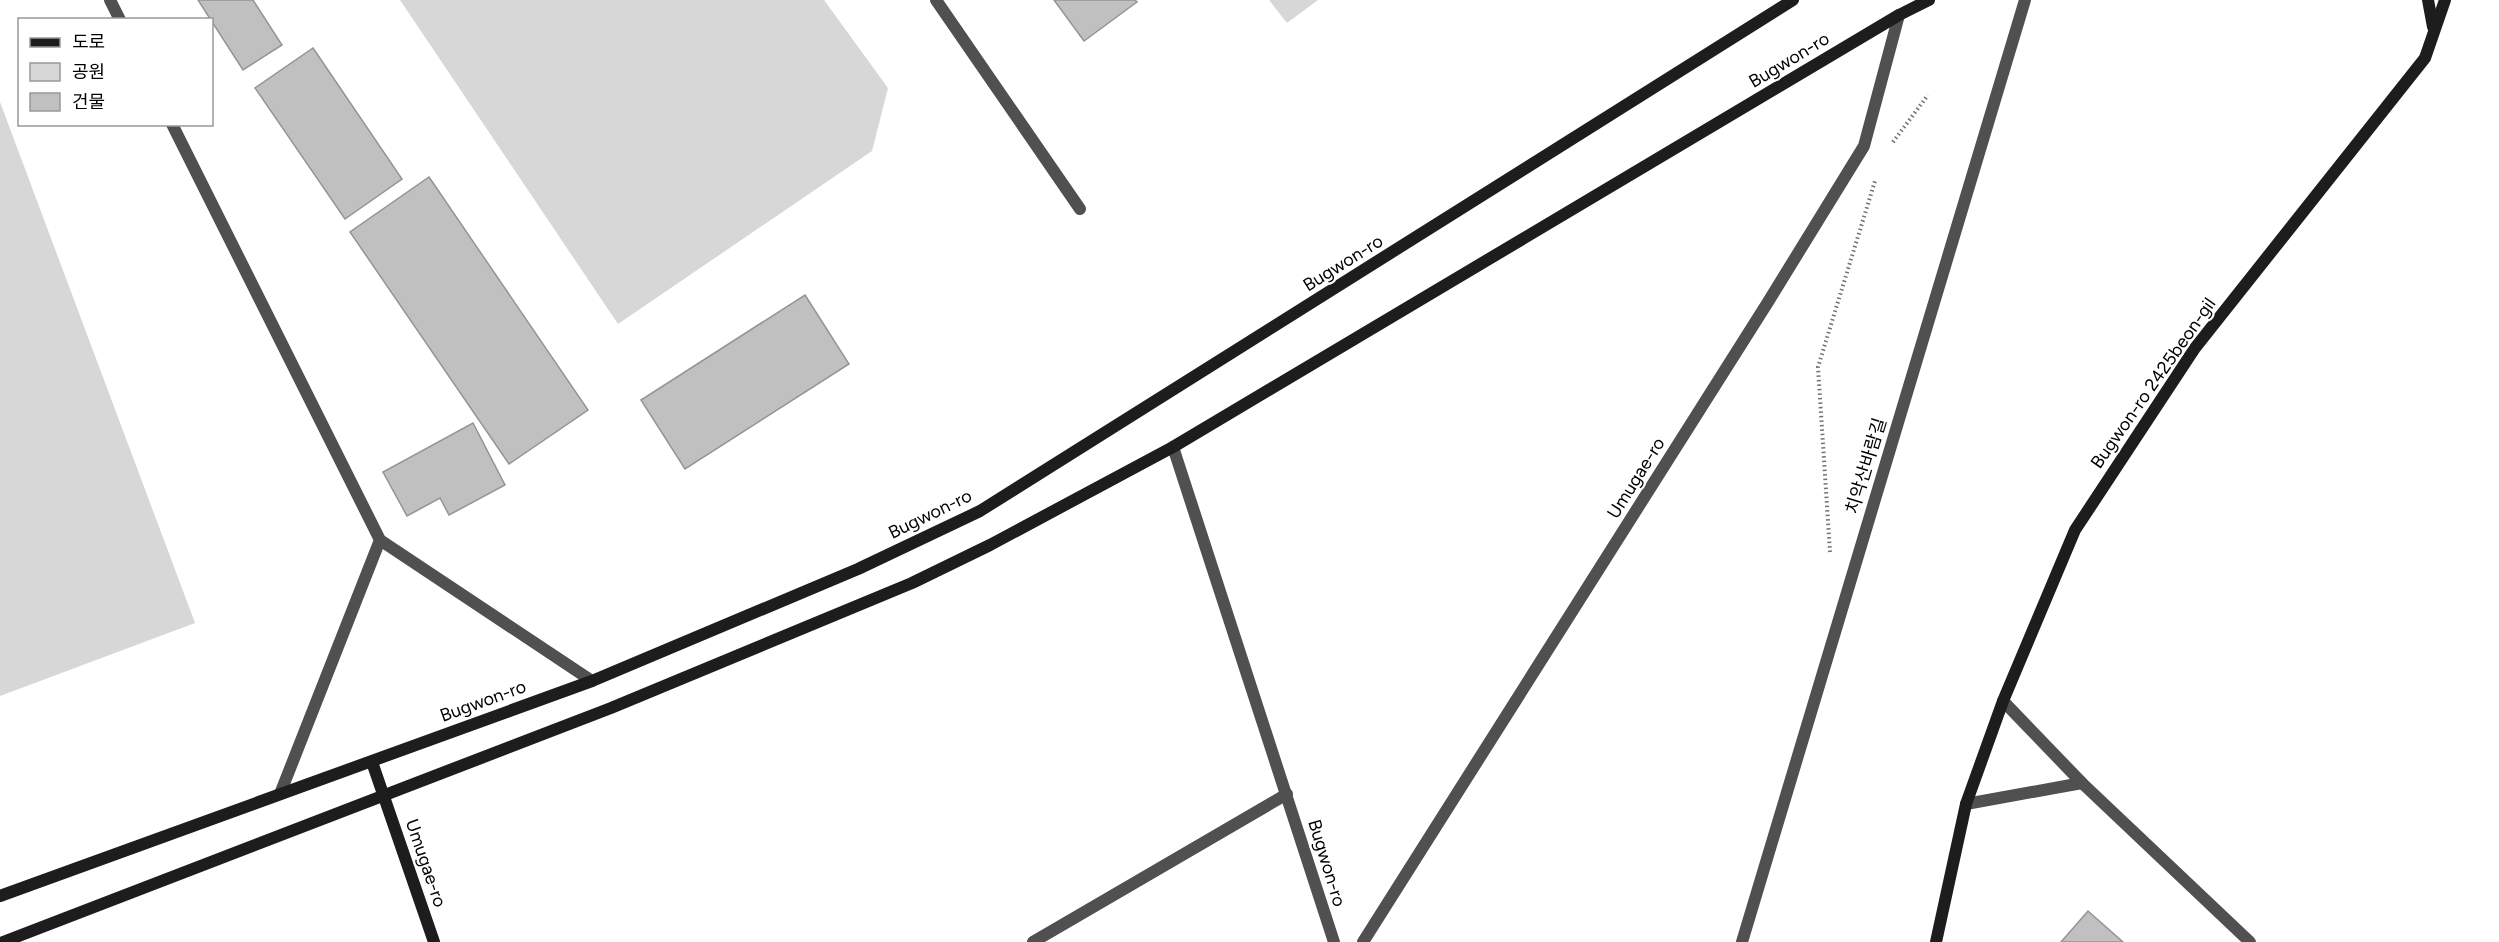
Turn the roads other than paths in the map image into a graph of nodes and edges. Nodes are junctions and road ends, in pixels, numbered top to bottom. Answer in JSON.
{"nodes":[{"id":1,"x":110,"y":0,"type":"edge"},
{"id":2,"x":936,"y":0,"type":"edge"},
{"id":3,"x":1793,"y":0,"type":"edge"},
{"id":4,"x":1929,"y":0,"type":"edge"},
{"id":5,"x":2025,"y":0,"type":"edge"},
{"id":6,"x":2428,"y":0,"type":"edge"},
{"id":7,"x":2435,"y":0,"type":"edge"},
{"id":8,"x":2445,"y":0,"type":"edge"},
{"id":9,"x":1899,"y":15,"type":"junction"},
{"id":10,"x":119,"y":18,"type":"edge"},
{"id":11,"x":2433,"y":27,"type":"junction"},
{"id":12,"x":2425,"y":58,"type":"junction"},
{"id":13,"x":173,"y":126,"type":"edge"},
{"id":14,"x":1080,"y":209,"type":"dead end"},
{"id":15,"x":1173,"y":447,"type":"junction"},
{"id":16,"x":380,"y":540,"type":"junction"},
{"id":17,"x":592,"y":681,"type":"junction"},
{"id":18,"x":2003,"y":701,"type":"junction"},
{"id":19,"x":372,"y":762,"type":"junction"},
{"id":20,"x":2082,"y":783,"type":"junction"},
{"id":21,"x":280,"y":794,"type":"junction"},
{"id":22,"x":1287,"y":794,"type":"junction"},
{"id":23,"x":384,"y":796,"type":"junction"},
{"id":24,"x":1966,"y":804,"type":"junction"},
{"id":25,"x":0,"y":896,"type":"edge"},
{"id":26,"x":3,"y":942,"type":"edge"},
{"id":27,"x":434,"y":942,"type":"edge"},
{"id":28,"x":1033,"y":942,"type":"edge"},
{"id":29,"x":1334,"y":942,"type":"edge"},
{"id":30,"x":1363,"y":942,"type":"edge"},
{"id":31,"x":1742,"y":942,"type":"edge"},
{"id":32,"x":1936,"y":942,"type":"edge"},
{"id":33,"x":2250,"y":942,"type":"edge"}],
"edges":[{"from":1,"to":10,"type":"street"},
{"from":2,"to":14,"type":"street"},
{"from":3,"to":17,"type":"street","name":"Bugwon-ro"},
{"from":4,"to":9,"type":"street","name":"Bugwon-ro"},
{"from":5,"to":31,"type":"street","name":"치악산바람길"},
{"from":6,"to":11,"type":"street"},
{"from":7,"to":11,"type":"street","name":"Bugwon-ro 2425beon-gil"},
{"from":8,"to":12,"type":"street","name":"Bugwon-ro 2425beon-gil"},
{"from":9,"to":15,"type":"street","name":"Bugwon-ro"},
{"from":9,"to":30,"type":"street","name":"Umugae-ro"},
{"from":11,"to":12,"type":"street","name":"Bugwon-ro 2425beon-gil"},
{"from":12,"to":18,"type":"street","name":"Bugwon-ro 2425beon-gil"},
{"from":13,"to":16,"type":"street"},
{"from":15,"to":22,"type":"street","name":"Bugwon-ro"},
{"from":15,"to":23,"type":"street","name":"Bugwon-ro"},
{"from":16,"to":17,"type":"street"},
{"from":16,"to":21,"type":"street"},
{"from":17,"to":19,"type":"street","name":"Bugwon-ro"},
{"from":18,"to":20,"type":"street"},
{"from":18,"to":24,"type":"street","name":"Bugwon-ro 2425beon-gil"},
{"from":19,"to":21,"type":"street","name":"Bugwon-ro"},
{"from":19,"to":23,"type":"street","name":"Umugae-ro"},
{"from":20,"to":24,"type":"street"},
{"from":20,"to":33,"type":"street"},
{"from":21,"to":25,"type":"street","name":"Bugwon-ro"},
{"from":22,"to":28,"type":"street"},
{"from":22,"to":29,"type":"street","name":"Bugwon-ro"},
{"from":23,"to":26,"type":"street","name":"Bugwon-ro"},
{"from":23,"to":27,"type":"street","name":"Umugae-ro"},
{"from":24,"to":32,"type":"street","name":"Bugwon-ro 2425beon-gil"}]}
